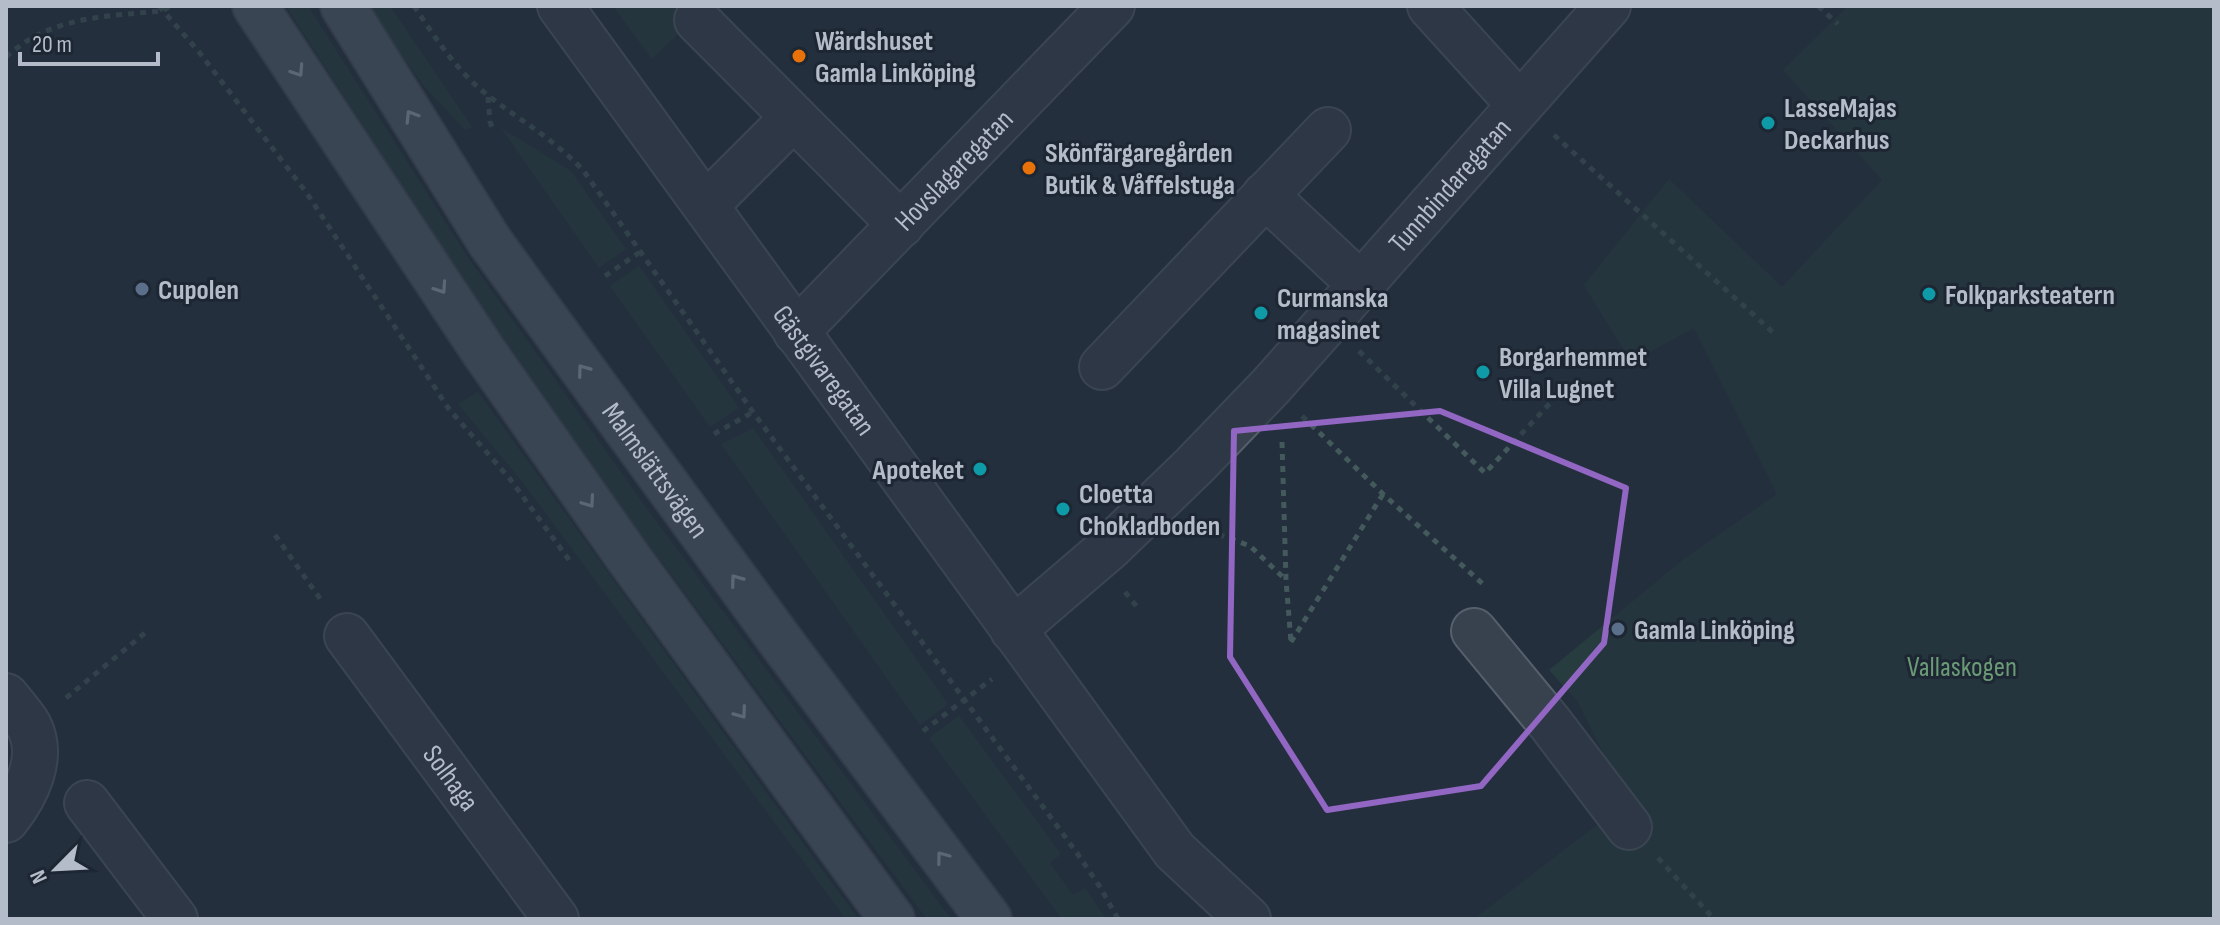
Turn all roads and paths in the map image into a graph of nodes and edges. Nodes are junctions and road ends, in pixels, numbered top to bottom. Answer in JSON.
{"nodes":[{"id":1,"x":171,"y":6,"type":"edge"},
{"id":2,"x":255,"y":6,"type":"edge"},
{"id":3,"x":343,"y":6,"type":"edge"},
{"id":4,"x":414,"y":6,"type":"edge"},
{"id":5,"x":560,"y":6,"type":"edge"},
{"id":6,"x":1112,"y":6,"type":"edge"},
{"id":7,"x":1430,"y":6,"type":"edge"},
{"id":8,"x":1608,"y":6,"type":"edge"},
{"id":9,"x":1818,"y":6,"type":"edge"},
{"id":10,"x":160,"y":8,"type":"edge"},
{"id":11,"x":697,"y":20,"type":"dead end"},
{"id":12,"x":1838,"y":24,"type":"dead end"},
{"id":13,"x":6,"y":57,"type":"edge"},
{"id":14,"x":488,"y":96,"type":"junction"},
{"id":15,"x":1519,"y":104,"type":"junction"},
{"id":16,"x":793,"y":118,"type":"junction"},
{"id":17,"x":1328,"y":130,"type":"dead end"},
{"id":18,"x":494,"y":132,"type":"dead end"},
{"id":19,"x":1265,"y":195,"type":"junction"},
{"id":20,"x":706,"y":205,"type":"junction"},
{"id":21,"x":901,"y":225,"type":"junction"},
{"id":22,"x":640,"y":252,"type":"junction"},
{"id":23,"x":605,"y":276,"type":"dead end"},
{"id":24,"x":1360,"y":284,"type":"junction"},
{"id":25,"x":1328,"y":320,"type":"junction"},
{"id":26,"x":796,"y":332,"type":"junction"},
{"id":27,"x":1776,"y":335,"type":"dead end"},
{"id":28,"x":1102,"y":367,"type":"dead end"},
{"id":29,"x":1271,"y":386,"type":"junction"},
{"id":30,"x":1566,"y":386,"type":"dead end"},
{"id":31,"x":753,"y":412,"type":"junction"},
{"id":32,"x":714,"y":434,"type":"dead end"},
{"id":33,"x":1383,"y":494,"type":"junction"},
{"id":34,"x":1147,"y":511,"type":"junction"},
{"id":35,"x":275,"y":535,"type":"dead end"},
{"id":36,"x":575,"y":567,"type":"dead end"},
{"id":37,"x":1286,"y":580,"type":"junction"},
{"id":38,"x":1484,"y":612,"type":"joint"},
{"id":39,"x":347,"y":636,"type":"joint"},
{"id":40,"x":1020,"y":641,"type":"junction"},
{"id":41,"x":6,"y":696,"type":"edge"},
{"id":42,"x":963,"y":700,"type":"junction"},
{"id":43,"x":923,"y":731,"type":"dead end"},
{"id":44,"x":87,"y":803,"type":"dead end"},
{"id":45,"x":6,"y":820,"type":"edge"},
{"id":46,"x":1629,"y":827,"type":"joint"},
{"id":47,"x":175,"y":919,"type":"edge"},
{"id":48,"x":556,"y":919,"type":"edge"},
{"id":49,"x":892,"y":919,"type":"edge"},
{"id":50,"x":989,"y":919,"type":"edge"},
{"id":51,"x":1118,"y":919,"type":"edge"},
{"id":52,"x":1248,"y":919,"type":"edge"},
{"id":53,"x":1714,"y":919,"type":"edge"}],
"edges":[{"from":1,"to":10,"type":"path"},
{"from":2,"to":49,"type":"main road","one_way":true},
{"from":50,"to":3,"type":"main road","name":"Malmslättsvägen","one_way":true},
{"from":4,"to":14,"type":"path"},
{"from":5,"to":20,"type":"street","name":"Gästgivaregatan"},
{"from":6,"to":21,"type":"street","name":"Hovslagaregatan"},
{"from":7,"to":15,"type":"street"},
{"from":8,"to":15,"type":"street","name":"Tunnbindaregatan"},
{"from":9,"to":12,"type":"path"},
{"from":10,"to":13,"type":"path"},
{"from":10,"to":36,"type":"path"},
{"from":11,"to":16,"type":"street"},
{"from":14,"to":18,"type":"path"},
{"from":14,"to":22,"type":"path"},
{"from":15,"to":24,"type":"street","name":"Tunnbindaregatan"},
{"from":15,"to":27,"type":"path"},
{"from":16,"to":20,"type":"street"},
{"from":16,"to":21,"type":"street"},
{"from":17,"to":19,"type":"street"},
{"from":19,"to":24,"type":"street"},
{"from":19,"to":28,"type":"street"},
{"from":20,"to":26,"type":"street","name":"Gästgivaregatan"},
{"from":21,"to":26,"type":"street","name":"Hovslagaregatan"},
{"from":22,"to":23,"type":"path"},
{"from":22,"to":31,"type":"path"},
{"from":24,"to":25,"type":"street","name":"Tunnbindaregatan"},
{"from":25,"to":29,"type":"street","name":"Tunnbindaregatan"},
{"from":25,"to":30,"type":"path"},
{"from":26,"to":40,"type":"street","name":"Gästgivaregatan"},
{"from":29,"to":33,"type":"path"},
{"from":29,"to":34,"type":"street","name":"Tunnbindaregatan"},
{"from":29,"to":37,"type":"path"},
{"from":31,"to":32,"type":"path"},
{"from":31,"to":42,"type":"path"},
{"from":33,"to":37,"type":"path"},
{"from":33,"to":38,"type":"path"},
{"from":34,"to":37,"type":"path"},
{"from":34,"to":40,"type":"street","name":"Tunnbindaregatan"},
{"from":35,"to":39,"type":"path"},
{"from":38,"to":46,"type":"street"},
{"from":39,"to":48,"type":"street","name":"Solhaga"},
{"from":40,"to":42,"type":"path"},
{"from":40,"to":52,"type":"street","name":"Gästgivaregatan"},
{"from":41,"to":45,"type":"street"},
{"from":42,"to":43,"type":"path"},
{"from":42,"to":51,"type":"path"},
{"from":44,"to":47,"type":"street"},
{"from":46,"to":53,"type":"path"}]}
